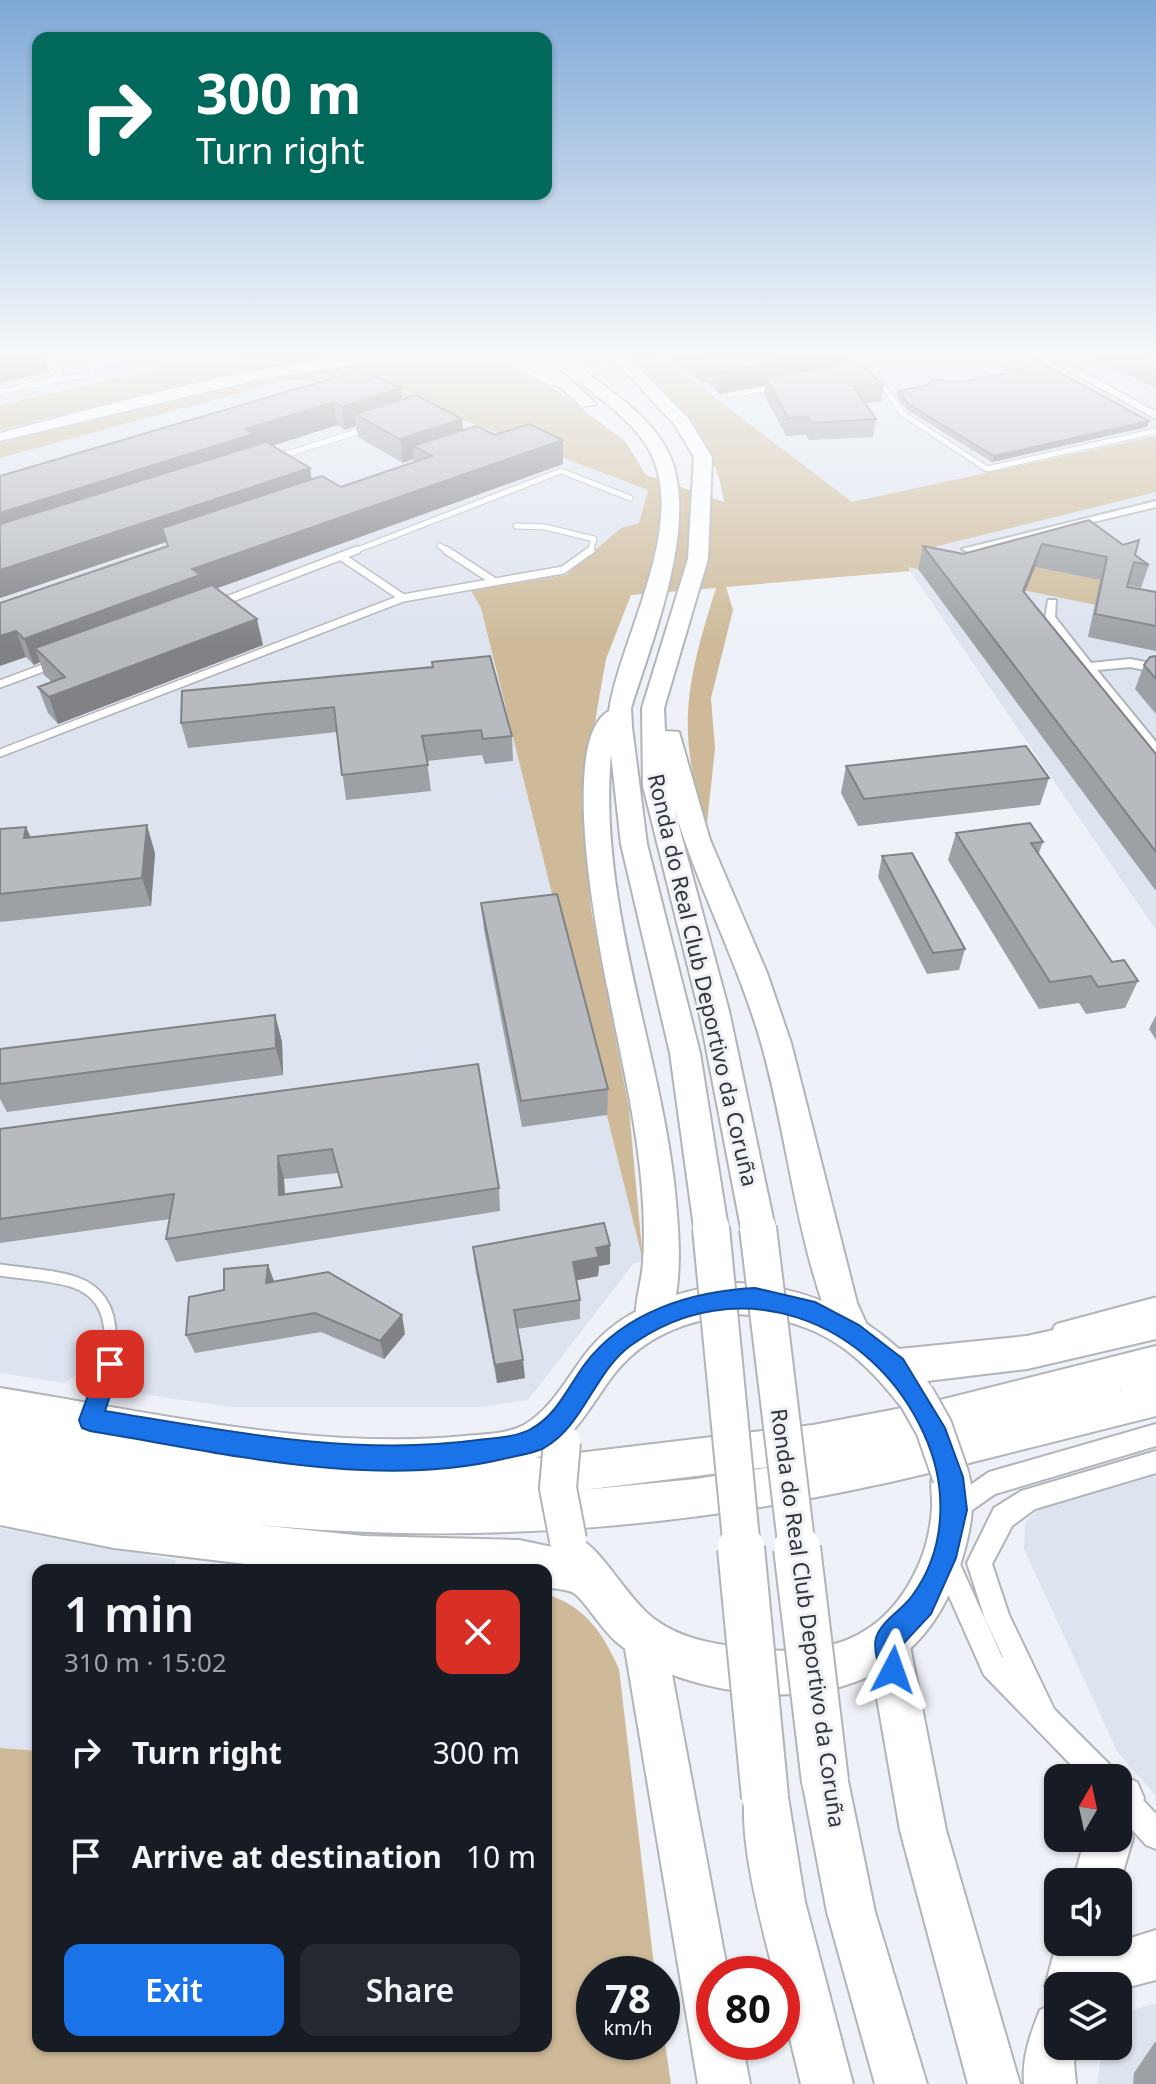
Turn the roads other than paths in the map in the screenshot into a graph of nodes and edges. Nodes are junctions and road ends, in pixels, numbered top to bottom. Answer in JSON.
{"nodes":[{"id":1,"x":303,"y":449,"type":"edge"},
{"id":2,"x":642,"y":449,"type":"edge"},
{"id":3,"x":682,"y":449,"type":"edge"},
{"id":4,"x":698,"y":449,"type":"edge"},
{"id":5,"x":957,"y":449,"type":"edge"},
{"id":6,"x":1075,"y":449,"type":"edge"},
{"id":7,"x":269,"y":460,"type":"edge"},
{"id":8,"x":702,"y":487,"type":"junction"},
{"id":9,"x":630,"y":498,"type":"dead end"},
{"id":10,"x":1156,"y":504,"type":"edge"},
{"id":11,"x":516,"y":526,"type":"dead end"},
{"id":12,"x":440,"y":546,"type":"dead end"},
{"id":13,"x":968,"y":549,"type":"edge"},
{"id":14,"x":342,"y":557,"type":"junction"},
{"id":15,"x":492,"y":580,"type":"junction"},
{"id":16,"x":403,"y":598,"type":"junction"},
{"id":17,"x":1052,"y":603,"type":"dead end"},
{"id":18,"x":208,"y":607,"type":"edge"},
{"id":19,"x":60,"y":662,"type":"edge"},
{"id":20,"x":666,"y":663,"type":"junction"},
{"id":21,"x":1088,"y":667,"type":"junction"},
{"id":22,"x":1156,"y":668,"type":"edge"},
{"id":23,"x":0,"y":684,"type":"edge"},
{"id":24,"x":620,"y":708,"type":"junction"},
{"id":25,"x":1156,"y":751,"type":"edge"},
{"id":26,"x":0,"y":753,"type":"edge"},
{"id":27,"x":0,"y":1270,"type":"edge"},
{"id":28,"x":1156,"y":1303,"type":"edge"},
{"id":29,"x":652,"y":1322,"type":"junction"},
{"id":30,"x":1156,"y":1323,"type":"edge"},
{"id":31,"x":852,"y":1332,"type":"junction"},
{"id":32,"x":1040,"y":1334,"type":"dead end"},
{"id":33,"x":1024,"y":1338,"type":"dead end"},
{"id":34,"x":978,"y":1362,"type":"junction"},
{"id":35,"x":1156,"y":1363,"type":"edge"},
{"id":36,"x":905,"y":1381,"type":"junction"},
{"id":37,"x":1156,"y":1398,"type":"edge"},
{"id":38,"x":0,"y":1406,"type":"edge"},
{"id":39,"x":90,"y":1420,"type":"junction"},
{"id":40,"x":566,"y":1426,"type":"junction"},
{"id":41,"x":0,"y":1434,"type":"edge"},
{"id":42,"x":1156,"y":1435,"type":"edge"},
{"id":43,"x":1156,"y":1450,"type":"edge"},
{"id":44,"x":1071,"y":1460,"type":"junction"},
{"id":45,"x":1156,"y":1462,"type":"edge"},
{"id":46,"x":0,"y":1471,"type":"edge"},
{"id":47,"x":953,"y":1494,"type":"junction"},
{"id":48,"x":0,"y":1505,"type":"edge"},
{"id":49,"x":577,"y":1557,"type":"junction"},
{"id":50,"x":944,"y":1558,"type":"junction"},
{"id":51,"x":644,"y":1637,"type":"junction"},
{"id":52,"x":888,"y":1641,"type":"junction"},
{"id":53,"x":1042,"y":1712,"type":"junction"},
{"id":54,"x":1083,"y":1764,"type":"edge"},
{"id":55,"x":1132,"y":1817,"type":"edge"},
{"id":56,"x":1156,"y":1835,"type":"edge"},
{"id":57,"x":1156,"y":1955,"type":"edge"},
{"id":58,"x":699,"y":1956,"type":"edge"},
{"id":59,"x":1105,"y":1972,"type":"edge"},
{"id":60,"x":719,"y":2060,"type":"edge"},
{"id":61,"x":1049,"y":2060,"type":"edge"},
{"id":62,"x":724,"y":2084,"type":"edge"},
{"id":63,"x":827,"y":2084,"type":"edge"},
{"id":64,"x":901,"y":2084,"type":"edge"},
{"id":65,"x":994,"y":2084,"type":"edge"},
{"id":66,"x":1050,"y":2084,"type":"edge"}],
"edges":[{"from":1,"to":7,"type":"lane"},
{"from":2,"to":24,"type":"main road","name":"Ronda do Real Club Deportivo da Coruña"},
{"from":3,"to":8,"type":"main road","name":"Ronda do Real Club Deportivo da Coruña"},
{"from":4,"to":8,"type":"main road"},
{"from":5,"to":6,"type":"lane"},
{"from":8,"to":20,"type":"main road","name":"Ronda do Real Club Deportivo da Coruña"},
{"from":9,"to":14,"type":"lane"},
{"from":10,"to":13,"type":"street"},
{"from":11,"to":15,"type":"lane"},
{"from":12,"to":15,"type":"lane"},
{"from":14,"to":16,"type":"lane"},
{"from":14,"to":18,"type":"lane"},
{"from":15,"to":16,"type":"lane"},
{"from":16,"to":26,"type":"lane"},
{"from":17,"to":21,"type":"street"},
{"from":19,"to":23,"type":"lane"},
{"from":20,"to":31,"type":"main road"},
{"from":20,"to":64,"type":"main road","name":"Ronda do Real Club Deportivo da Coruña","bridge":true},
{"from":21,"to":22,"type":"street"},
{"from":21,"to":25,"type":"street"},
{"from":24,"to":29,"type":"main road"},
{"from":24,"to":63,"type":"main road","name":"Ronda do Real Club Deportivo da Coruña","bridge":true},
{"from":27,"to":39,"type":"lane"},
{"from":28,"to":32,"type":"lane"},
{"from":29,"to":31,"type":"main road"},
{"from":29,"to":40,"type":"main road"},
{"from":30,"to":34,"type":"main road"},
{"from":31,"to":36,"type":"main road"},
{"from":33,"to":34,"type":"lane"},
{"from":34,"to":36,"type":"main road"},
{"from":35,"to":41,"type":"main road"},
{"from":36,"to":47,"type":"main road","bridge":true},
{"from":37,"to":46,"type":"main road"},
{"from":38,"to":39,"type":"main road"},
{"from":39,"to":40,"type":"main road"},
{"from":40,"to":49,"type":"main road","bridge":true},
{"from":42,"to":44,"type":"street"},
{"from":43,"to":44,"type":"street"},
{"from":44,"to":47,"type":"street"},
{"from":45,"to":53,"type":"street"},
{"from":47,"to":50,"type":"main road"},
{"from":48,"to":49,"type":"main road"},
{"from":49,"to":51,"type":"main road"},
{"from":50,"to":52,"type":"main road"},
{"from":50,"to":53,"type":"street"},
{"from":51,"to":52,"type":"main road"},
{"from":51,"to":58,"type":"main road"},
{"from":52,"to":65,"type":"main road"},
{"from":53,"to":54,"type":"street"},
{"from":55,"to":56,"type":"street"},
{"from":57,"to":59,"type":"main road"},
{"from":60,"to":62,"type":"main road"},
{"from":61,"to":66,"type":"main road"}]}
